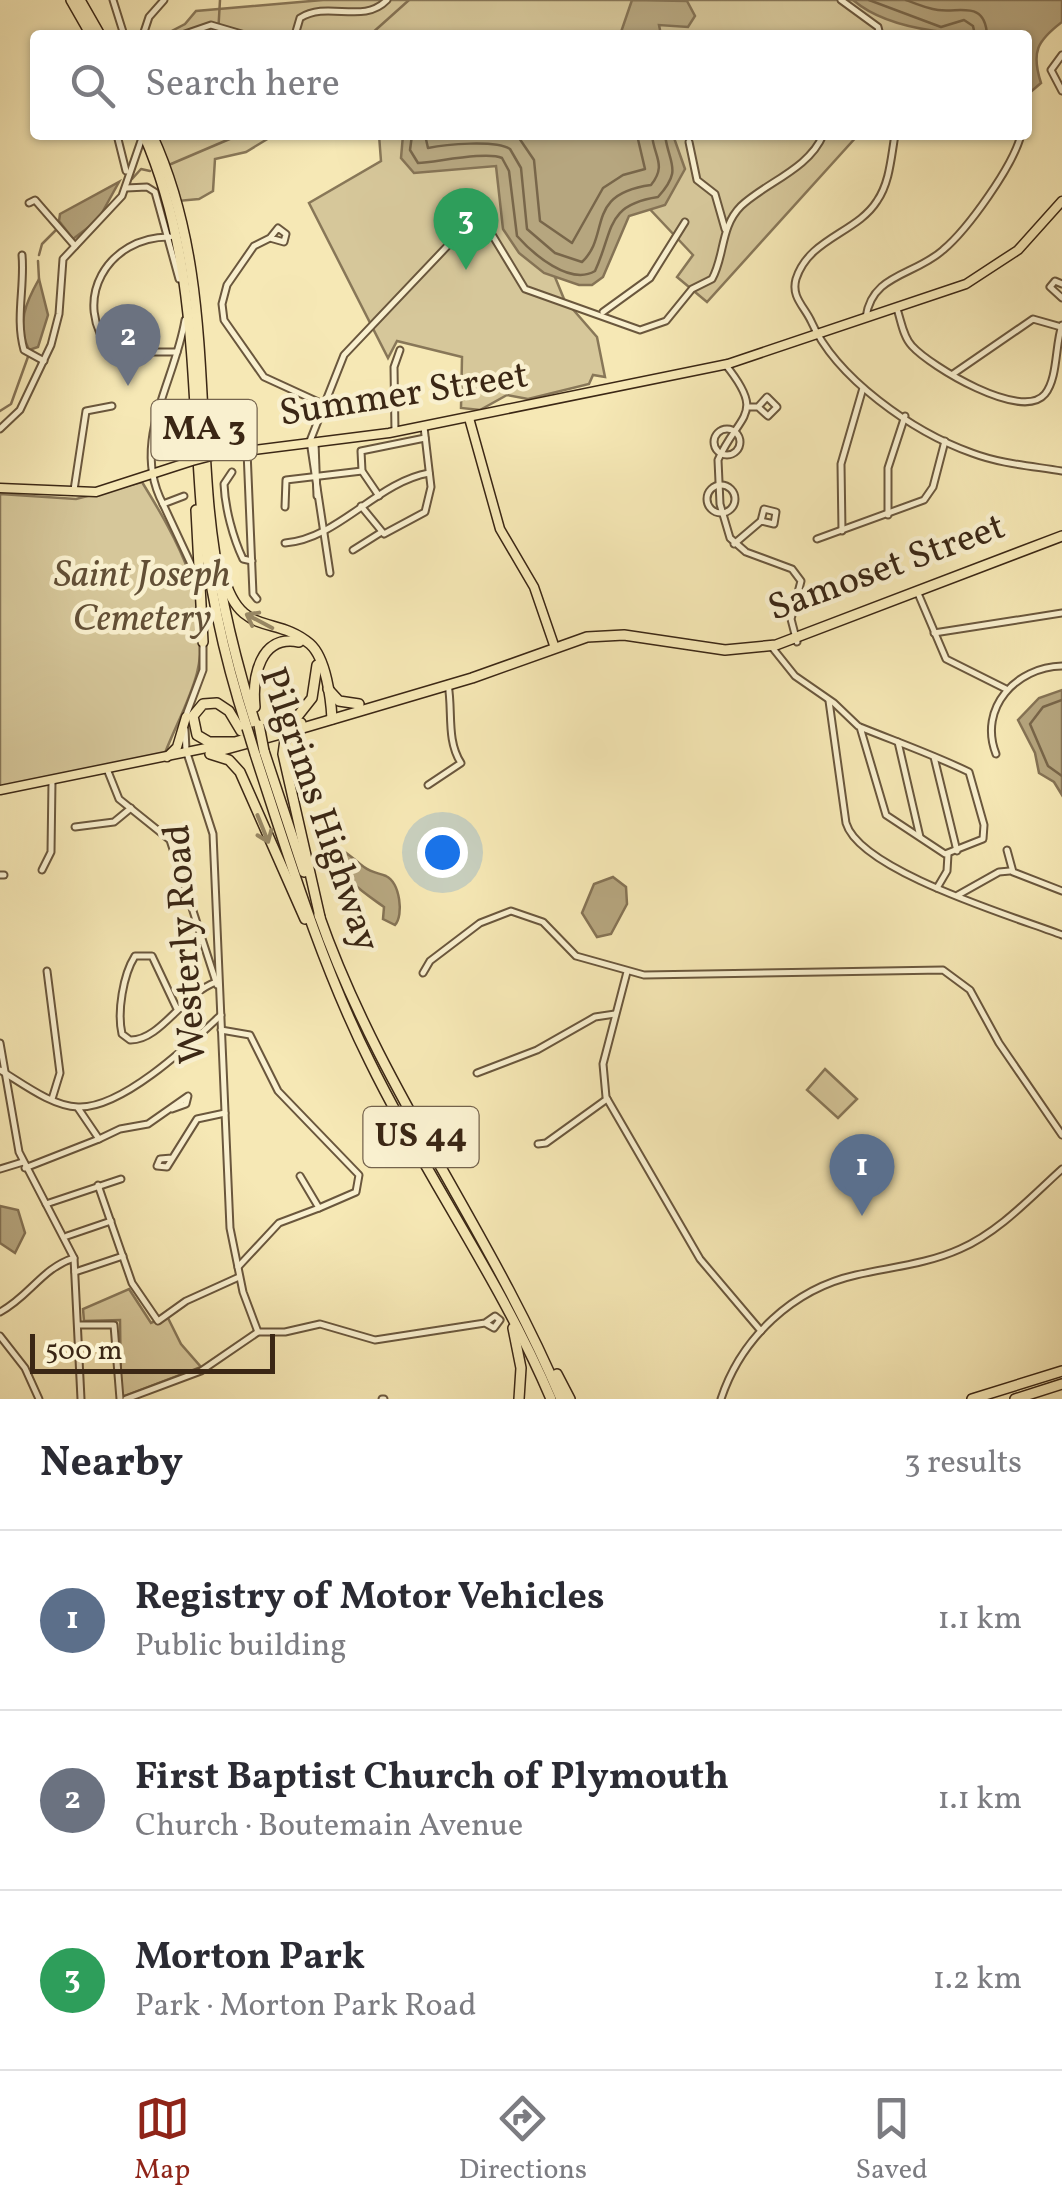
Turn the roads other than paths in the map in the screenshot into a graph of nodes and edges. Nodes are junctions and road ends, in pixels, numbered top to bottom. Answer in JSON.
{"nodes":[{"id":1,"x":70,"y":0,"type":"edge"},
{"id":2,"x":80,"y":0,"type":"edge"},
{"id":3,"x":112,"y":0,"type":"edge"},
{"id":4,"x":164,"y":0,"type":"edge"},
{"id":5,"x":387,"y":0,"type":"edge"},
{"id":6,"x":841,"y":0,"type":"edge"},
{"id":7,"x":334,"y":4,"type":"edge"},
{"id":8,"x":87,"y":30,"type":"edge"},
{"id":9,"x":97,"y":30,"type":"edge"},
{"id":10,"x":122,"y":30,"type":"edge"},
{"id":11,"x":145,"y":30,"type":"edge"},
{"id":12,"x":200,"y":30,"type":"edge"},
{"id":13,"x":232,"y":30,"type":"edge"},
{"id":14,"x":297,"y":30,"type":"edge"},
{"id":15,"x":879,"y":30,"type":"edge"},
{"id":16,"x":1062,"y":55,"type":"edge"},
{"id":17,"x":1062,"y":91,"type":"edge"},
{"id":18,"x":118,"y":140,"type":"edge"},
{"id":19,"x":144,"y":140,"type":"edge"},
{"id":20,"x":147,"y":140,"type":"edge"},
{"id":21,"x":148,"y":140,"type":"edge"},
{"id":22,"x":820,"y":140,"type":"edge"},
{"id":23,"x":895,"y":140,"type":"edge"},
{"id":24,"x":1018,"y":140,"type":"edge"},
{"id":25,"x":689,"y":142,"type":"dead end"},
{"id":26,"x":126,"y":181,"type":"junction"},
{"id":27,"x":30,"y":202,"type":"dead end"},
{"id":28,"x":1060,"y":208,"type":"edge"},
{"id":29,"x":685,"y":222,"type":"dead end"},
{"id":30,"x":725,"y":229,"type":"junction"},
{"id":31,"x":463,"y":232,"type":"junction"},
{"id":32,"x":488,"y":233,"type":"junction"},
{"id":33,"x":170,"y":237,"type":"junction"},
{"id":34,"x":270,"y":238,"type":"dead end"},
{"id":35,"x":74,"y":246,"type":"junction"},
{"id":36,"x":22,"y":255,"type":"dead end"},
{"id":37,"x":897,"y":309,"type":"junction"},
{"id":38,"x":600,"y":312,"type":"junction"},
{"id":39,"x":866,"y":320,"type":"junction"},
{"id":40,"x":1062,"y":326,"type":"edge"},
{"id":41,"x":814,"y":335,"type":"junction"},
{"id":42,"x":400,"y":350,"type":"dead end"},
{"id":43,"x":177,"y":352,"type":"junction"},
{"id":44,"x":44,"y":361,"type":"junction"},
{"id":45,"x":725,"y":364,"type":"junction"},
{"id":46,"x":953,"y":374,"type":"junction"},
{"id":47,"x":864,"y":388,"type":"junction"},
{"id":48,"x":326,"y":405,"type":"junction"},
{"id":49,"x":112,"y":406,"type":"dead end"},
{"id":50,"x":748,"y":407,"type":"junction"},
{"id":51,"x":758,"y":407,"type":"dead end"},
{"id":52,"x":904,"y":416,"type":"junction"},
{"id":53,"x":469,"y":418,"type":"junction"},
{"id":54,"x":424,"y":427,"type":"junction"},
{"id":55,"x":0,"y":428,"type":"edge"},
{"id":56,"x":395,"y":432,"type":"junction"},
{"id":57,"x":736,"y":432,"type":"junction"},
{"id":58,"x":425,"y":438,"type":"junction"},
{"id":59,"x":312,"y":440,"type":"junction"},
{"id":60,"x":945,"y":441,"type":"junction"},
{"id":61,"x":246,"y":448,"type":"junction"},
{"id":62,"x":720,"y":454,"type":"junction"},
{"id":63,"x":195,"y":464,"type":"junction"},
{"id":64,"x":362,"y":470,"type":"junction"},
{"id":65,"x":1062,"y":471,"type":"edge"},
{"id":66,"x":232,"y":472,"type":"dead end"},
{"id":67,"x":429,"y":473,"type":"junction"},
{"id":68,"x":151,"y":475,"type":"junction"},
{"id":69,"x":316,"y":475,"type":"junction"},
{"id":70,"x":718,"y":485,"type":"junction"},
{"id":71,"x":0,"y":488,"type":"edge"},
{"id":72,"x":208,"y":493,"type":"junction"},
{"id":73,"x":73,"y":494,"type":"junction"},
{"id":74,"x":184,"y":496,"type":"dead end"},
{"id":75,"x":378,"y":496,"type":"junction"},
{"id":76,"x":163,"y":504,"type":"junction"},
{"id":77,"x":361,"y":506,"type":"junction"},
{"id":78,"x":285,"y":507,"type":"dead end"},
{"id":79,"x":722,"y":513,"type":"junction"},
{"id":80,"x":888,"y":516,"type":"junction"},
{"id":81,"x":761,"y":521,"type":"dead end"},
{"id":82,"x":326,"y":526,"type":"junction"},
{"id":83,"x":842,"y":531,"type":"junction"},
{"id":84,"x":380,"y":534,"type":"junction"},
{"id":85,"x":1062,"y":538,"type":"edge"},
{"id":86,"x":817,"y":539,"type":"dead end"},
{"id":87,"x":285,"y":543,"type":"dead end"},
{"id":88,"x":734,"y":544,"type":"junction"},
{"id":89,"x":353,"y":550,"type":"dead end"},
{"id":90,"x":252,"y":560,"type":"junction"},
{"id":91,"x":330,"y":573,"type":"dead end"},
{"id":92,"x":918,"y":593,"type":"junction"},
{"id":93,"x":257,"y":599,"type":"dead end"},
{"id":94,"x":1062,"y":613,"type":"edge"},
{"id":95,"x":934,"y":633,"type":"junction"},
{"id":96,"x":797,"y":640,"type":"junction"},
{"id":97,"x":203,"y":642,"type":"junction"},
{"id":98,"x":555,"y":648,"type":"junction"},
{"id":99,"x":772,"y":648,"type":"junction"},
{"id":100,"x":1062,"y":666,"type":"edge"},
{"id":101,"x":324,"y":682,"type":"junction"},
{"id":102,"x":448,"y":684,"type":"junction"},
{"id":103,"x":1006,"y":689,"type":"junction"},
{"id":104,"x":827,"y":698,"type":"junction"},
{"id":105,"x":377,"y":703,"type":"junction"},
{"id":106,"x":359,"y":704,"type":"junction"},
{"id":107,"x":186,"y":716,"type":"junction"},
{"id":108,"x":332,"y":716,"type":"junction"},
{"id":109,"x":251,"y":727,"type":"junction"},
{"id":110,"x":860,"y":727,"type":"junction"},
{"id":111,"x":282,"y":728,"type":"junction"},
{"id":112,"x":296,"y":730,"type":"junction"},
{"id":113,"x":235,"y":742,"type":"junction"},
{"id":114,"x":898,"y":742,"type":"junction"},
{"id":115,"x":257,"y":753,"type":"junction"},
{"id":116,"x":210,"y":754,"type":"junction"},
{"id":117,"x":996,"y":754,"type":"dead end"},
{"id":118,"x":188,"y":756,"type":"junction"},
{"id":119,"x":934,"y":757,"type":"junction"},
{"id":120,"x":166,"y":758,"type":"junction"},
{"id":121,"x":107,"y":769,"type":"junction"},
{"id":122,"x":52,"y":781,"type":"junction"},
{"id":123,"x":428,"y":785,"type":"dead end"},
{"id":124,"x":0,"y":790,"type":"edge"},
{"id":125,"x":130,"y":808,"type":"junction"},
{"id":126,"x":75,"y":827,"type":"dead end"},
{"id":127,"x":920,"y":838,"type":"junction"},
{"id":128,"x":1008,"y":850,"type":"dead end"},
{"id":129,"x":958,"y":852,"type":"junction"},
{"id":130,"x":948,"y":854,"type":"junction"},
{"id":131,"x":42,"y":870,"type":"dead end"},
{"id":132,"x":1013,"y":872,"type":"junction"},
{"id":133,"x":937,"y":888,"type":"junction"},
{"id":134,"x":1062,"y":891,"type":"edge"},
{"id":135,"x":958,"y":896,"type":"junction"},
{"id":136,"x":320,"y":916,"type":"junction"},
{"id":137,"x":1062,"y":935,"type":"edge"},
{"id":138,"x":324,"y":958,"type":"junction"},
{"id":139,"x":47,"y":970,"type":"dead end"},
{"id":140,"x":627,"y":972,"type":"junction"},
{"id":141,"x":423,"y":973,"type":"dead end"},
{"id":142,"x":216,"y":982,"type":"junction"},
{"id":143,"x":219,"y":992,"type":"junction"},
{"id":144,"x":178,"y":1009,"type":"junction"},
{"id":145,"x":615,"y":1014,"type":"junction"},
{"id":146,"x":220,"y":1015,"type":"junction"},
{"id":147,"x":221,"y":1030,"type":"junction"},
{"id":148,"x":0,"y":1043,"type":"edge"},
{"id":149,"x":2,"y":1072,"type":"edge"},
{"id":150,"x":477,"y":1072,"type":"dead end"},
{"id":151,"x":52,"y":1099,"type":"junction"},
{"id":152,"x":607,"y":1099,"type":"junction"},
{"id":153,"x":78,"y":1108,"type":"junction"},
{"id":154,"x":172,"y":1108,"type":"dead end"},
{"id":155,"x":224,"y":1113,"type":"junction"},
{"id":156,"x":1062,"y":1135,"type":"edge"},
{"id":157,"x":98,"y":1140,"type":"junction"},
{"id":158,"x":538,"y":1144,"type":"dead end"},
{"id":159,"x":172,"y":1158,"type":"dead end"},
{"id":160,"x":24,"y":1165,"type":"junction"},
{"id":161,"x":0,"y":1169,"type":"edge"},
{"id":162,"x":1062,"y":1169,"type":"edge"},
{"id":163,"x":300,"y":1176,"type":"dead end"},
{"id":164,"x":121,"y":1179,"type":"dead end"},
{"id":165,"x":98,"y":1185,"type":"junction"},
{"id":166,"x":46,"y":1204,"type":"junction"},
{"id":167,"x":319,"y":1208,"type":"junction"},
{"id":168,"x":111,"y":1221,"type":"junction"},
{"id":169,"x":66,"y":1236,"type":"junction"},
{"id":170,"x":123,"y":1256,"type":"junction"},
{"id":171,"x":74,"y":1258,"type":"junction"},
{"id":172,"x":238,"y":1268,"type":"junction"},
{"id":173,"x":75,"y":1272,"type":"junction"},
{"id":174,"x":240,"y":1276,"type":"junction"},
{"id":175,"x":505,"y":1302,"type":"junction"},
{"id":176,"x":0,"y":1312,"type":"edge"},
{"id":177,"x":523,"y":1316,"type":"junction"},
{"id":178,"x":78,"y":1324,"type":"junction"},
{"id":179,"x":485,"y":1324,"type":"dead end"},
{"id":180,"x":258,"y":1332,"type":"junction"},
{"id":181,"x":761,"y":1332,"type":"junction"},
{"id":182,"x":0,"y":1336,"type":"edge"},
{"id":183,"x":1062,"y":1371,"type":"edge"},
{"id":184,"x":1062,"y":1384,"type":"edge"},
{"id":185,"x":38,"y":1399,"type":"edge"},
{"id":186,"x":82,"y":1399,"type":"edge"},
{"id":187,"x":123,"y":1399,"type":"edge"},
{"id":188,"x":518,"y":1399,"type":"edge"},
{"id":189,"x":551,"y":1399,"type":"edge"},
{"id":190,"x":561,"y":1399,"type":"edge"},
{"id":191,"x":570,"y":1399,"type":"edge"},
{"id":192,"x":721,"y":1399,"type":"edge"},
{"id":193,"x":972,"y":1399,"type":"edge"},
{"id":194,"x":1015,"y":1399,"type":"edge"}],
"edges":[{"from":1,"to":8,"type":"highway"},
{"from":2,"to":9,"type":"highway"},
{"from":3,"to":10,"type":"street"},
{"from":4,"to":11,"type":"street"},
{"from":5,"to":7,"type":"street"},
{"from":6,"to":15,"type":"street"},
{"from":7,"to":14,"type":"street"},
{"from":12,"to":13,"type":"street"},
{"from":16,"to":17,"type":"street"},
{"from":18,"to":26,"type":"street"},
{"from":19,"to":26,"type":"street"},
{"from":20,"to":63,"type":"highway","name":"Pilgrims Highway","number":"MA 3"},
{"from":21,"to":72,"type":"highway","name":"Pilgrims Highway","number":"MA 3"},
{"from":22,"to":30,"type":"street"},
{"from":23,"to":41,"type":"street"},
{"from":24,"to":39,"type":"street"},
{"from":25,"to":30,"type":"street"},
{"from":26,"to":33,"type":"street","name":"Westerly Road"},
{"from":26,"to":35,"type":"street"},
{"from":27,"to":35,"type":"street"},
{"from":28,"to":37,"type":"main road","name":"Summer Street"},
{"from":29,"to":38,"type":"street"},
{"from":30,"to":38,"type":"street"},
{"from":31,"to":32,"type":"street"},
{"from":31,"to":32,"type":"street"},
{"from":31,"to":48,"type":"street"},
{"from":32,"to":38,"type":"street"},
{"from":33,"to":43,"type":"street","name":"Westerly Road"},
{"from":33,"to":43,"type":"street"},
{"from":34,"to":48,"type":"street"},
{"from":35,"to":44,"type":"street"},
{"from":36,"to":44,"type":"street"},
{"from":37,"to":39,"type":"main road","name":"Summer Street"},
{"from":37,"to":46,"type":"street"},
{"from":39,"to":41,"type":"main road","name":"Summer Street"},
{"from":40,"to":46,"type":"street"},
{"from":40,"to":46,"type":"street"},
{"from":41,"to":45,"type":"main road","name":"Summer Street"},
{"from":41,"to":47,"type":"street"},
{"from":42,"to":56,"type":"street"},
{"from":43,"to":68,"type":"street","name":"Westerly Road"},
{"from":44,"to":55,"type":"street"},
{"from":45,"to":50,"type":"street"},
{"from":45,"to":53,"type":"main road","name":"Summer Street"},
{"from":47,"to":52,"type":"street"},
{"from":47,"to":83,"type":"street"},
{"from":48,"to":59,"type":"street"},
{"from":49,"to":73,"type":"street"},
{"from":50,"to":51,"type":"street"},
{"from":50,"to":57,"type":"street"},
{"from":52,"to":60,"type":"street"},
{"from":52,"to":80,"type":"street"},
{"from":53,"to":54,"type":"main road","name":"Summer Street"},
{"from":53,"to":98,"type":"main road"},
{"from":54,"to":56,"type":"main road","name":"Summer Street"},
{"from":54,"to":58,"type":"street"},
{"from":56,"to":59,"type":"main road","name":"Summer Street"},
{"from":57,"to":62,"type":"street"},
{"from":57,"to":62,"type":"street"},
{"from":57,"to":62,"type":"street"},
{"from":58,"to":64,"type":"street"},
{"from":58,"to":67,"type":"street"},
{"from":59,"to":61,"type":"main road","name":"Summer Street"},
{"from":59,"to":69,"type":"street"},
{"from":60,"to":65,"type":"street"},
{"from":60,"to":80,"type":"street"},
{"from":61,"to":63,"type":"main road","name":"Summer Street","bridge":true},
{"from":61,"to":90,"type":"street"},
{"from":62,"to":70,"type":"street"},
{"from":63,"to":68,"type":"main road","name":"Summer Street"},
{"from":63,"to":97,"type":"highway"},
{"from":63,"to":109,"type":"highway","name":"Pilgrims Highway","number":"MA 3"},
{"from":64,"to":69,"type":"street"},
{"from":64,"to":75,"type":"street"},
{"from":66,"to":90,"type":"street"},
{"from":67,"to":75,"type":"street"},
{"from":67,"to":84,"type":"street"},
{"from":68,"to":73,"type":"main road","name":"Summer Street"},
{"from":68,"to":76,"type":"street","name":"Westerly Road"},
{"from":69,"to":78,"type":"street"},
{"from":69,"to":82,"type":"street"},
{"from":70,"to":79,"type":"street"},
{"from":70,"to":79,"type":"street"},
{"from":70,"to":79,"type":"street"},
{"from":71,"to":73,"type":"main road","name":"Summer Street"},
{"from":101,"to":72,"type":"highway","one_way":true},
{"from":72,"to":109,"type":"highway","name":"Pilgrims Highway","number":"MA 3"},
{"from":74,"to":76,"type":"street"},
{"from":75,"to":77,"type":"street"},
{"from":76,"to":97,"type":"street","name":"Westerly Road"},
{"from":77,"to":82,"type":"street"},
{"from":77,"to":84,"type":"street"},
{"from":79,"to":88,"type":"street"},
{"from":80,"to":83,"type":"street"},
{"from":81,"to":88,"type":"street"},
{"from":82,"to":87,"type":"street"},
{"from":82,"to":91,"type":"street"},
{"from":83,"to":86,"type":"street"},
{"from":84,"to":89,"type":"street"},
{"from":85,"to":92,"type":"highway","name":"Samoset Street"},
{"from":88,"to":96,"type":"street"},
{"from":90,"to":93,"type":"street"},
{"from":92,"to":95,"type":"street"},
{"from":92,"to":96,"type":"highway","name":"Samoset Street"},
{"from":94,"to":95,"type":"street"},
{"from":95,"to":103,"type":"street"},
{"from":96,"to":99,"type":"highway","name":"Samoset Street"},
{"from":97,"to":107,"type":"street","name":"Westerly Road"},
{"from":98,"to":99,"type":"highway","name":"Samoset Street"},
{"from":98,"to":102,"type":"highway","name":"Samoset Street"},
{"from":99,"to":104,"type":"street"},
{"from":100,"to":103,"type":"street"},
{"from":101,"to":106,"type":"highway"},
{"from":101,"to":108,"type":"highway"},
{"from":102,"to":105,"type":"highway","name":"Samoset Street"},
{"from":102,"to":123,"type":"street"},
{"from":103,"to":117,"type":"street"},
{"from":104,"to":110,"type":"street"},
{"from":104,"to":133,"type":"street"},
{"from":105,"to":106,"type":"highway","name":"Samoset Street"},
{"from":105,"to":108,"type":"highway","name":"Samoset Street"},
{"from":106,"to":108,"type":"highway","name":"Samoset Street"},
{"from":107,"to":118,"type":"street","name":"Westerly Road"},
{"from":107,"to":120,"type":"main road"},
{"from":108,"to":111,"type":"highway","name":"Samoset Street"},
{"from":108,"to":112,"type":"highway","name":"Samoset Street"},
{"from":109,"to":111,"type":"highway","number":"US 44"},
{"from":109,"to":113,"type":"highway"},
{"from":109,"to":115,"type":"highway","bridge":true},
{"from":109,"to":115,"type":"highway","number":"US 44","bridge":true},
{"from":110,"to":114,"type":"street"},
{"from":110,"to":127,"type":"street"},
{"from":111,"to":113,"type":"highway","name":"Samoset Street"},
{"from":112,"to":116,"type":"main road","name":"Samoset Street"},
{"from":112,"to":136,"type":"highway"},
{"from":113,"to":118,"type":"main road","name":"Samoset Street"},
{"from":114,"to":119,"type":"street"},
{"from":114,"to":127,"type":"street"},
{"from":115,"to":136,"type":"highway","name":"Pilgrims Highway","number":"US 44"},
{"from":115,"to":138,"type":"highway","name":"Pilgrims Highway"},
{"from":116,"to":118,"type":"main road","name":"Samoset Street"},
{"from":116,"to":138,"type":"highway","number":"US 44","one_way":true},
{"from":118,"to":120,"type":"main road","name":"Samoset Street"},
{"from":118,"to":121,"type":"main road","name":"Samoset Street"},
{"from":118,"to":143,"type":"street","name":"Westerly Road"},
{"from":119,"to":129,"type":"street"},
{"from":119,"to":129,"type":"street"},
{"from":120,"to":121,"type":"main road","name":"Samoset Street"},
{"from":121,"to":122,"type":"main road","name":"Samoset Street"},
{"from":121,"to":125,"type":"street"},
{"from":122,"to":124,"type":"main road","name":"Samoset Street"},
{"from":122,"to":131,"type":"street"},
{"from":125,"to":126,"type":"street"},
{"from":125,"to":142,"type":"street"},
{"from":127,"to":130,"type":"street"},
{"from":128,"to":132,"type":"street"},
{"from":129,"to":130,"type":"street"},
{"from":130,"to":133,"type":"street"},
{"from":132,"to":134,"type":"street"},
{"from":132,"to":135,"type":"street"},
{"from":133,"to":135,"type":"street"},
{"from":135,"to":137,"type":"street"},
{"from":136,"to":177,"type":"highway","name":"Pilgrims Highway","number":"US 44"},
{"from":138,"to":175,"type":"highway","name":"Pilgrims Highway","number":"US 44"},
{"from":139,"to":151,"type":"street"},
{"from":140,"to":141,"type":"street"},
{"from":140,"to":145,"type":"street"},
{"from":140,"to":156,"type":"street"},
{"from":142,"to":143,"type":"street"},
{"from":142,"to":144,"type":"street"},
{"from":143,"to":146,"type":"street","name":"Westerly Road"},
{"from":144,"to":144,"type":"street"},
{"from":145,"to":150,"type":"street"},
{"from":145,"to":152,"type":"street"},
{"from":146,"to":147,"type":"street","name":"Westerly Road"},
{"from":146,"to":153,"type":"street"},
{"from":147,"to":155,"type":"street","name":"Westerly Road"},
{"from":147,"to":167,"type":"street"},
{"from":148,"to":149,"type":"street"},
{"from":149,"to":151,"type":"street"},
{"from":149,"to":160,"type":"street"},
{"from":151,"to":153,"type":"street"},
{"from":152,"to":158,"type":"street"},
{"from":152,"to":181,"type":"street"},
{"from":153,"to":157,"type":"street"},
{"from":154,"to":157,"type":"street"},
{"from":155,"to":159,"type":"street"},
{"from":155,"to":172,"type":"street","name":"Westerly Road"},
{"from":157,"to":160,"type":"street"},
{"from":160,"to":161,"type":"street"},
{"from":160,"to":166,"type":"street"},
{"from":162,"to":181,"type":"street"},
{"from":163,"to":167,"type":"street"},
{"from":164,"to":165,"type":"street"},
{"from":165,"to":166,"type":"street"},
{"from":165,"to":168,"type":"street"},
{"from":166,"to":169,"type":"street"},
{"from":167,"to":172,"type":"street"},
{"from":168,"to":169,"type":"street"},
{"from":168,"to":170,"type":"street"},
{"from":169,"to":171,"type":"street"},
{"from":170,"to":173,"type":"street"},
{"from":170,"to":174,"type":"street"},
{"from":171,"to":173,"type":"street"},
{"from":171,"to":176,"type":"street"},
{"from":172,"to":174,"type":"street","name":"Westerly Road"},
{"from":173,"to":178,"type":"street"},
{"from":174,"to":180,"type":"street","name":"Westerly Road"},
{"from":175,"to":188,"type":"highway","number":"US 44"},
{"from":175,"to":189,"type":"highway","name":"Pilgrims Highway"},
{"from":177,"to":190,"type":"highway","name":"Pilgrims Highway"},
{"from":177,"to":191,"type":"highway","number":"US 44"},
{"from":178,"to":186,"type":"street"},
{"from":178,"to":187,"type":"street"},
{"from":179,"to":180,"type":"street"},
{"from":180,"to":187,"type":"street"},
{"from":181,"to":192,"type":"street"},
{"from":182,"to":185,"type":"street"},
{"from":183,"to":193,"type":"highway"},
{"from":184,"to":194,"type":"highway"}]}
